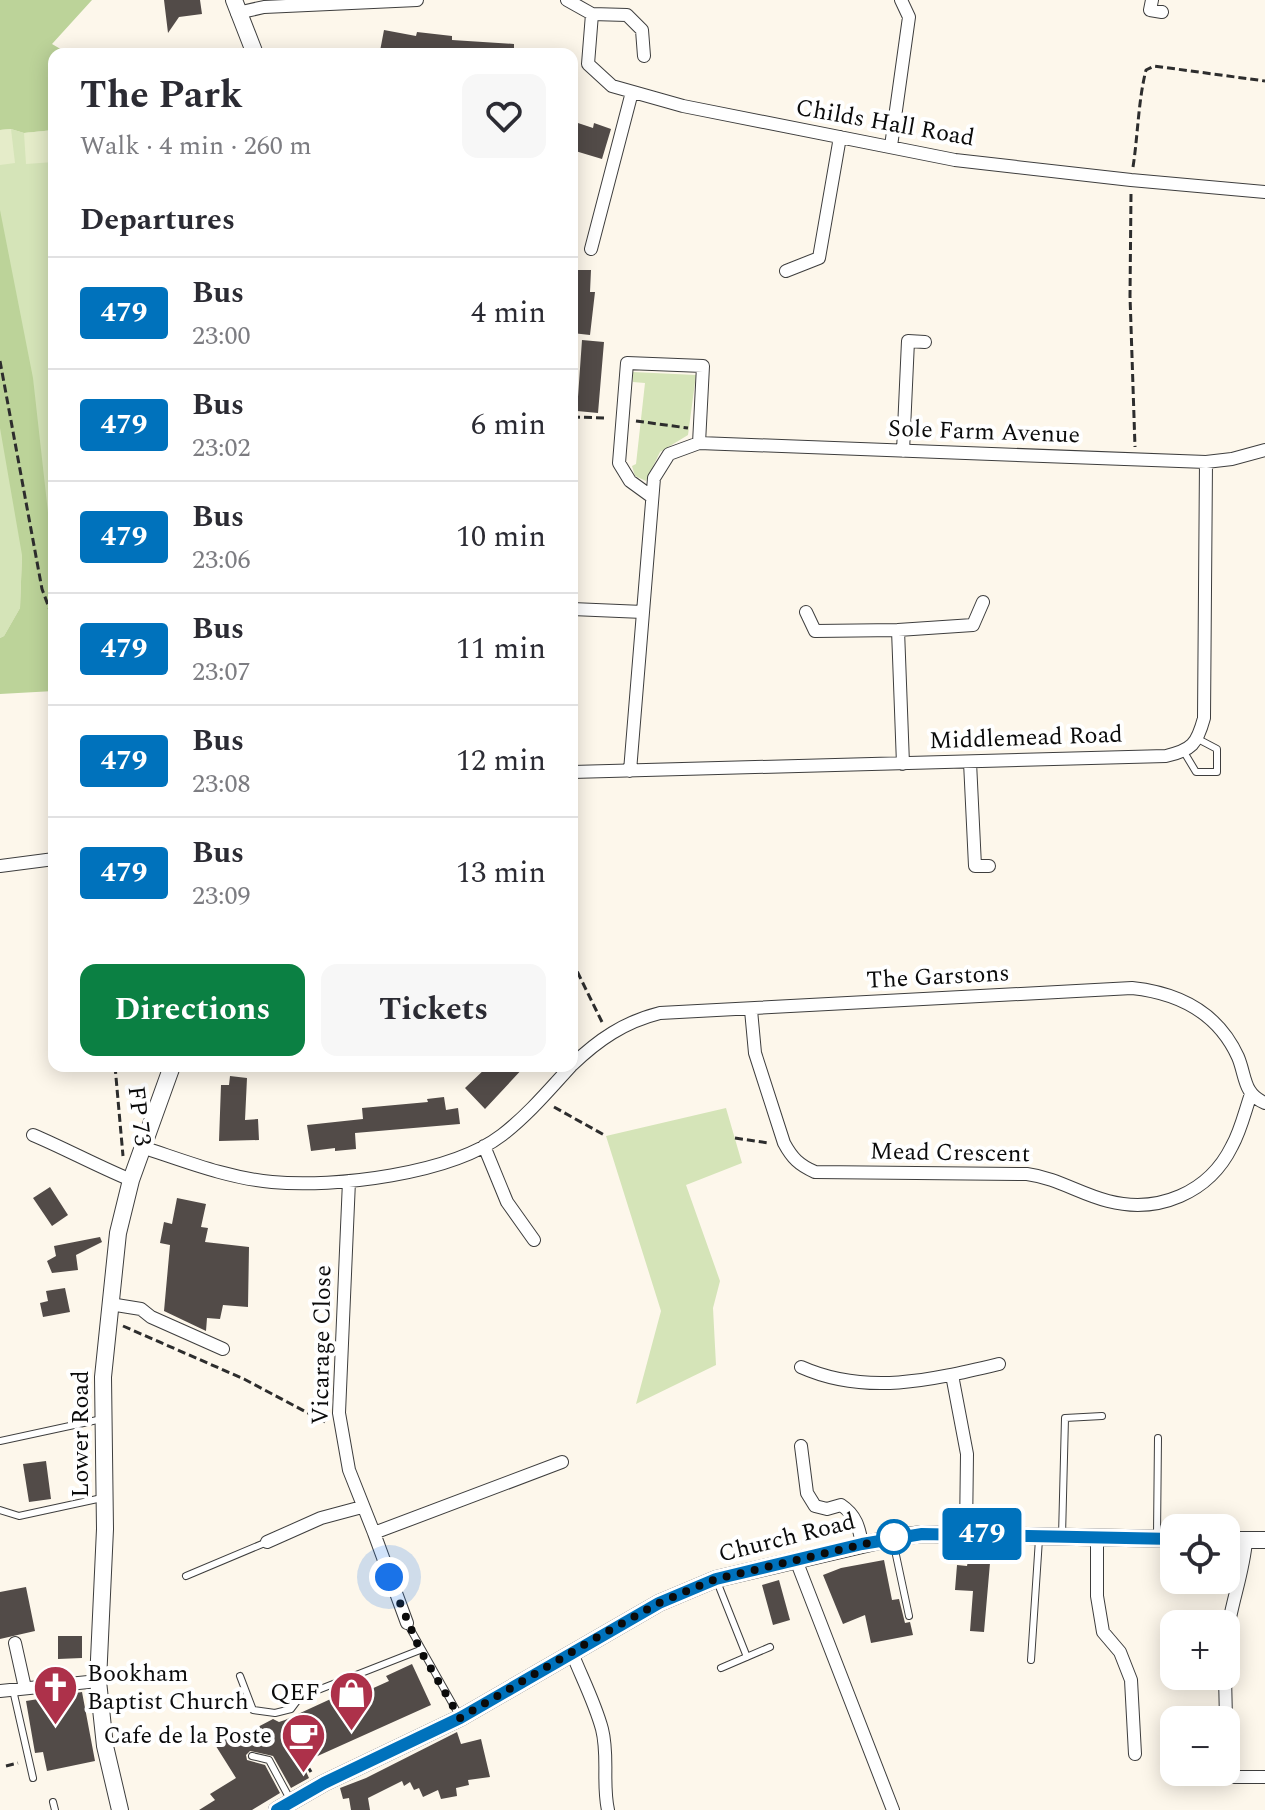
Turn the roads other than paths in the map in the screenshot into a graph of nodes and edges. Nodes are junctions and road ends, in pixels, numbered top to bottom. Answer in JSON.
{"nodes":[{"id":1,"x":417,"y":0,"type":"edge"},
{"id":2,"x":567,"y":0,"type":"edge"},
{"id":3,"x":901,"y":0,"type":"edge"},
{"id":4,"x":1152,"y":0,"type":"edge"},
{"id":5,"x":236,"y":7,"type":"edge"},
{"id":6,"x":1162,"y":12,"type":"dead end"},
{"id":7,"x":592,"y":14,"type":"junction"},
{"id":8,"x":253,"y":48,"type":"edge"},
{"id":9,"x":644,"y":56,"type":"dead end"},
{"id":10,"x":632,"y":92,"type":"junction"},
{"id":11,"x":840,"y":137,"type":"junction"},
{"id":12,"x":891,"y":146,"type":"junction"},
{"id":13,"x":1265,"y":192,"type":"edge"},
{"id":14,"x":591,"y":249,"type":"dead end"},
{"id":15,"x":786,"y":271,"type":"dead end"},
{"id":16,"x":925,"y":342,"type":"dead end"},
{"id":17,"x":699,"y":443,"type":"junction"},
{"id":18,"x":1265,"y":450,"type":"edge"},
{"id":19,"x":903,"y":451,"type":"junction"},
{"id":20,"x":1206,"y":462,"type":"junction"},
{"id":21,"x":652,"y":497,"type":"junction"},
{"id":22,"x":983,"y":602,"type":"dead end"},
{"id":23,"x":578,"y":609,"type":"edge"},
{"id":24,"x":643,"y":612,"type":"junction"},
{"id":25,"x":806,"y":612,"type":"dead end"},
{"id":26,"x":898,"y":630,"type":"junction"},
{"id":27,"x":1198,"y":739,"type":"junction"},
{"id":28,"x":1184,"y":752,"type":"junction"},
{"id":29,"x":970,"y":762,"type":"junction"},
{"id":30,"x":903,"y":764,"type":"junction"},
{"id":31,"x":630,"y":771,"type":"junction"},
{"id":32,"x":578,"y":772,"type":"edge"},
{"id":33,"x":48,"y":860,"type":"edge"},
{"id":34,"x":0,"y":866,"type":"edge"},
{"id":35,"x":989,"y":866,"type":"dead end"},
{"id":36,"x":751,"y":1010,"type":"junction"},
{"id":37,"x":578,"y":1059,"type":"edge"},
{"id":38,"x":170,"y":1072,"type":"edge"},
{"id":39,"x":565,"y":1072,"type":"edge"},
{"id":40,"x":1251,"y":1094,"type":"junction"},
{"id":41,"x":1265,"y":1103,"type":"edge"},
{"id":42,"x":33,"y":1135,"type":"dead end"},
{"id":43,"x":484,"y":1146,"type":"junction"},
{"id":44,"x":142,"y":1147,"type":"junction"},
{"id":45,"x":134,"y":1172,"type":"junction"},
{"id":46,"x":349,"y":1181,"type":"junction"},
{"id":47,"x":534,"y":1240,"type":"dead end"},
{"id":48,"x":109,"y":1312,"type":"junction"},
{"id":49,"x":223,"y":1349,"type":"dead end"},
{"id":50,"x":999,"y":1364,"type":"dead end"},
{"id":51,"x":801,"y":1367,"type":"dead end"},
{"id":52,"x":952,"y":1375,"type":"junction"},
{"id":53,"x":1102,"y":1416,"type":"dead end"},
{"id":54,"x":104,"y":1419,"type":"junction"},
{"id":55,"x":1158,"y":1438,"type":"dead end"},
{"id":56,"x":0,"y":1441,"type":"edge"},
{"id":57,"x":801,"y":1446,"type":"dead end"},
{"id":58,"x":562,"y":1462,"type":"dead end"},
{"id":59,"x":105,"y":1497,"type":"junction"},
{"id":60,"x":362,"y":1507,"type":"junction"},
{"id":61,"x":0,"y":1510,"type":"edge"},
{"id":62,"x":1163,"y":1514,"type":"edge"},
{"id":63,"x":374,"y":1533,"type":"junction"},
{"id":64,"x":966,"y":1533,"type":"junction"},
{"id":65,"x":1039,"y":1535,"type":"junction"},
{"id":66,"x":1062,"y":1536,"type":"junction"},
{"id":67,"x":1097,"y":1537,"type":"junction"},
{"id":68,"x":892,"y":1538,"type":"junction"},
{"id":69,"x":1160,"y":1539,"type":"edge"},
{"id":70,"x":1265,"y":1540,"type":"edge"},
{"id":71,"x":1240,"y":1541,"type":"edge"},
{"id":72,"x":1246,"y":1541,"type":"junction"},
{"id":73,"x":267,"y":1542,"type":"joint"},
{"id":74,"x":862,"y":1544,"type":"junction"},
{"id":75,"x":796,"y":1560,"type":"junction"},
{"id":76,"x":186,"y":1576,"type":"dead end"},
{"id":77,"x":716,"y":1579,"type":"junction"},
{"id":78,"x":1232,"y":1610,"type":"edge"},
{"id":79,"x":909,"y":1616,"type":"dead end"},
{"id":80,"x":407,"y":1623,"type":"joint"},
{"id":81,"x":15,"y":1643,"type":"dead end"},
{"id":82,"x":770,"y":1647,"type":"dead end"},
{"id":83,"x":420,"y":1650,"type":"junction"},
{"id":84,"x":572,"y":1653,"type":"junction"},
{"id":85,"x":747,"y":1657,"type":"junction"},
{"id":86,"x":1031,"y":1660,"type":"dead end"},
{"id":87,"x":721,"y":1668,"type":"dead end"},
{"id":88,"x":240,"y":1676,"type":"dead end"},
{"id":89,"x":98,"y":1681,"type":"junction"},
{"id":90,"x":13,"y":1690,"type":"edge"},
{"id":91,"x":460,"y":1718,"type":"junction"},
{"id":92,"x":1135,"y":1754,"type":"dead end"},
{"id":93,"x":252,"y":1756,"type":"dead end"},
{"id":94,"x":1240,"y":1777,"type":"edge"},
{"id":95,"x":1265,"y":1777,"type":"edge"},
{"id":96,"x":33,"y":1778,"type":"dead end"},
{"id":97,"x":53,"y":1802,"type":"dead end"},
{"id":98,"x":284,"y":1806,"type":"edge"},
{"id":99,"x":55,"y":1810,"type":"edge"},
{"id":100,"x":120,"y":1810,"type":"edge"},
{"id":101,"x":608,"y":1810,"type":"edge"},
{"id":102,"x":893,"y":1810,"type":"edge"}],
"edges":[{"from":1,"to":5,"type":"street"},
{"from":2,"to":7,"type":"street"},
{"from":3,"to":12,"type":"street"},
{"from":4,"to":6,"type":"street"},
{"from":5,"to":8,"type":"street"},
{"from":7,"to":9,"type":"street"},
{"from":7,"to":10,"type":"street","name":"Childs Hall Road"},
{"from":10,"to":11,"type":"street","name":"Childs Hall Road"},
{"from":10,"to":14,"type":"street"},
{"from":11,"to":12,"type":"street","name":"Childs Hall Road"},
{"from":11,"to":15,"type":"street"},
{"from":12,"to":13,"type":"street","name":"Childs Hall Road"},
{"from":16,"to":19,"type":"street"},
{"from":17,"to":19,"type":"street","name":"Sole Farm Avenue"},
{"from":17,"to":21,"type":"street","name":"Sole Farm Avenue"},
{"from":17,"to":21,"type":"street"},
{"from":18,"to":20,"type":"street","name":"Sole Farm Avenue"},
{"from":19,"to":20,"type":"street","name":"Sole Farm Avenue"},
{"from":20,"to":27,"type":"street"},
{"from":21,"to":24,"type":"street","name":"Sole Farm Avenue"},
{"from":22,"to":26,"type":"street"},
{"from":23,"to":24,"type":"street"},
{"from":24,"to":31,"type":"street","name":"Sole Farm Avenue"},
{"from":25,"to":26,"type":"street"},
{"from":26,"to":30,"type":"street"},
{"from":27,"to":28,"type":"street"},
{"from":27,"to":28,"type":"lane"},
{"from":28,"to":29,"type":"street","name":"Middlemead Road"},
{"from":29,"to":30,"type":"street","name":"Middlemead Road"},
{"from":29,"to":35,"type":"street"},
{"from":30,"to":31,"type":"street","name":"Middlemead Road"},
{"from":31,"to":32,"type":"street","name":"Middlemead Road"},
{"from":33,"to":34,"type":"street"},
{"from":36,"to":37,"type":"street","name":"The Garstons"},
{"from":36,"to":40,"type":"street","name":"The Garstons"},
{"from":36,"to":40,"type":"street","name":"Mead Crescent"},
{"from":38,"to":44,"type":"street","name":"Lower Road"},
{"from":39,"to":43,"type":"street","name":"The Garstons"},
{"from":40,"to":41,"type":"street"},
{"from":42,"to":45,"type":"street"},
{"from":43,"to":46,"type":"street","name":"The Garstons"},
{"from":43,"to":47,"type":"street"},
{"from":44,"to":45,"type":"street","name":"Lower Road"},
{"from":44,"to":46,"type":"street","name":"The Garstons"},
{"from":45,"to":48,"type":"street","name":"Lower Road"},
{"from":46,"to":60,"type":"street","name":"Vicarage Close"},
{"from":48,"to":49,"type":"street"},
{"from":48,"to":54,"type":"street","name":"Lower Road"},
{"from":50,"to":52,"type":"street"},
{"from":51,"to":52,"type":"street"},
{"from":52,"to":64,"type":"street"},
{"from":53,"to":66,"type":"lane"},
{"from":54,"to":56,"type":"lane"},
{"from":54,"to":59,"type":"street","name":"Lower Road"},
{"from":55,"to":62,"type":"lane"},
{"from":57,"to":74,"type":"street"},
{"from":58,"to":63,"type":"street"},
{"from":59,"to":61,"type":"lane"},
{"from":59,"to":89,"type":"street","name":"Lower Road"},
{"from":60,"to":63,"type":"street","name":"Vicarage Close"},
{"from":60,"to":73,"type":"street"},
{"from":63,"to":80,"type":"street","name":"Vicarage Close"},
{"from":64,"to":65,"type":"street","name":"Church Road"},
{"from":64,"to":68,"type":"street","name":"Church Road"},
{"from":65,"to":66,"type":"street","name":"Church Road"},
{"from":65,"to":86,"type":"lane"},
{"from":66,"to":67,"type":"street","name":"Church Road"},
{"from":67,"to":69,"type":"street","name":"Church Road"},
{"from":67,"to":92,"type":"street"},
{"from":68,"to":74,"type":"street","name":"Church Road"},
{"from":68,"to":79,"type":"lane"},
{"from":70,"to":72,"type":"street"},
{"from":71,"to":72,"type":"street"},
{"from":72,"to":78,"type":"street"},
{"from":73,"to":76,"type":"lane"},
{"from":74,"to":75,"type":"street","name":"Church Road"},
{"from":75,"to":77,"type":"street","name":"Church Road"},
{"from":75,"to":102,"type":"street"},
{"from":77,"to":84,"type":"street","name":"Church Road"},
{"from":77,"to":85,"type":"lane"},
{"from":80,"to":83,"type":"lane"},
{"from":81,"to":90,"type":"street"},
{"from":82,"to":85,"type":"lane"},
{"from":83,"to":88,"type":"lane"},
{"from":83,"to":91,"type":"lane"},
{"from":84,"to":91,"type":"street","name":"Church Road"},
{"from":84,"to":101,"type":"street"},
{"from":85,"to":87,"type":"lane"},
{"from":89,"to":90,"type":"street"},
{"from":89,"to":100,"type":"street","name":"Lower Road"},
{"from":90,"to":96,"type":"lane"},
{"from":91,"to":98,"type":"street","name":"Church Road"},
{"from":93,"to":98,"type":"lane"},
{"from":94,"to":95,"type":"street"},
{"from":97,"to":99,"type":"lane"}]}
